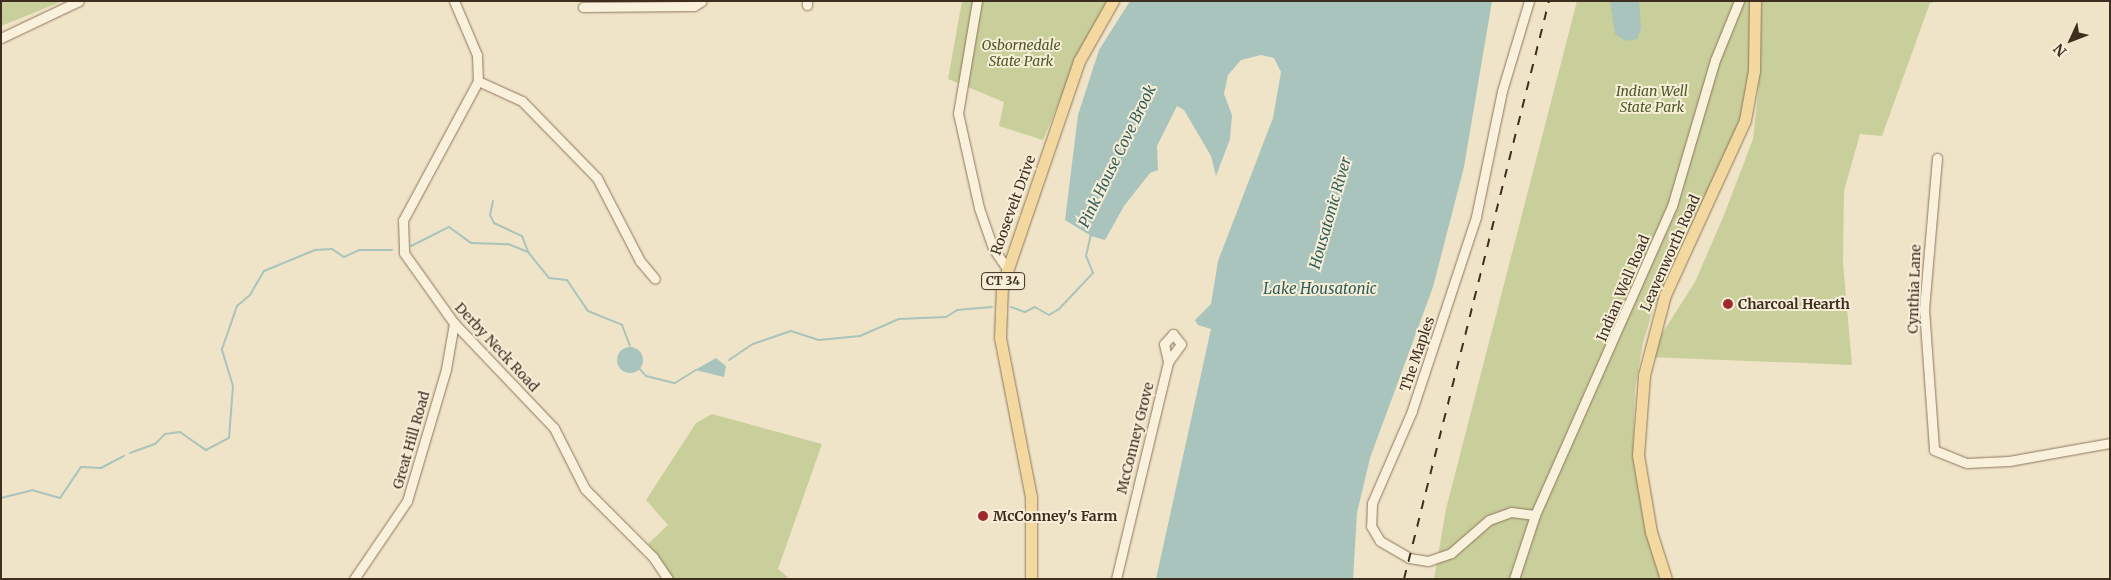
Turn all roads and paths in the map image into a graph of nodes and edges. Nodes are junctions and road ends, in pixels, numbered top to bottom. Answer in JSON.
{"nodes":[{"id":1,"x":78,"y":1,"type":"edge"},
{"id":2,"x":454,"y":1,"type":"edge"},
{"id":3,"x":702,"y":1,"type":"edge"},
{"id":4,"x":977,"y":1,"type":"edge"},
{"id":5,"x":1113,"y":1,"type":"edge"},
{"id":6,"x":1529,"y":1,"type":"edge"},
{"id":7,"x":1739,"y":1,"type":"edge"},
{"id":8,"x":1755,"y":1,"type":"edge"},
{"id":9,"x":583,"y":7,"type":"dead end"},
{"id":10,"x":1,"y":38,"type":"edge"},
{"id":11,"x":478,"y":80,"type":"junction"},
{"id":12,"x":1937,"y":158,"type":"dead end"},
{"id":13,"x":1006,"y":267,"type":"junction"},
{"id":14,"x":655,"y":279,"type":"dead end"},
{"id":15,"x":454,"y":323,"type":"junction"},
{"id":16,"x":1168,"y":362,"type":"dead end"},
{"id":17,"x":2110,"y":443,"type":"edge"},
{"id":18,"x":1536,"y":515,"type":"junction"},
{"id":19,"x":354,"y":579,"type":"edge"},
{"id":20,"x":668,"y":579,"type":"edge"},
{"id":21,"x":1031,"y":579,"type":"edge"},
{"id":22,"x":1116,"y":579,"type":"edge"},
{"id":23,"x":1514,"y":579,"type":"edge"},
{"id":24,"x":1666,"y":579,"type":"edge"}],
"edges":[{"from":1,"to":10,"type":"street"},
{"from":2,"to":11,"type":"street"},
{"from":3,"to":9,"type":"street"},
{"from":4,"to":13,"type":"street"},
{"from":5,"to":13,"type":"main road","name":"Roosevelt Drive","number":"CT 34"},
{"from":6,"to":18,"type":"street","name":"The Maples"},
{"from":7,"to":18,"type":"street","name":"Indian Well Road"},
{"from":8,"to":24,"type":"main road","name":"Leavenworth Road"},
{"from":11,"to":14,"type":"street"},
{"from":11,"to":15,"type":"street","name":"Derby Neck Road"},
{"from":12,"to":17,"type":"street","name":"Cynthia Lane"},
{"from":13,"to":21,"type":"main road","name":"Roosevelt Drive","number":"CT 34"},
{"from":15,"to":19,"type":"street","name":"Great Hill Road"},
{"from":15,"to":20,"type":"street","name":"Derby Neck Road"},
{"from":16,"to":22,"type":"street","name":"McConney Grove"},
{"from":18,"to":23,"type":"street","name":"Indian Well Road"}]}
